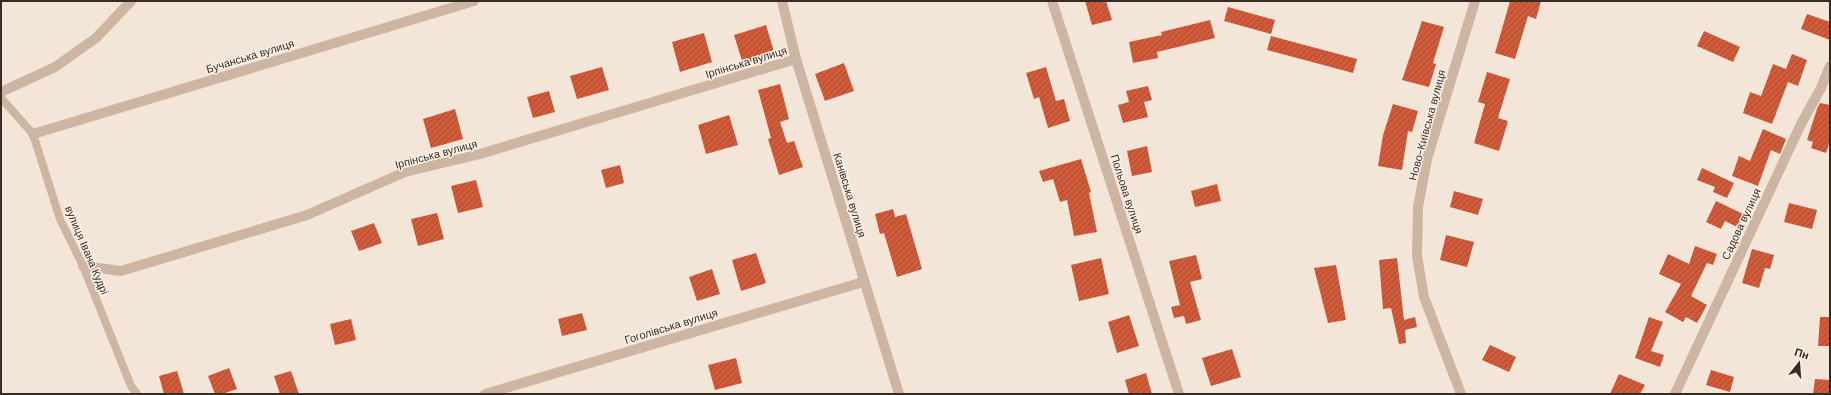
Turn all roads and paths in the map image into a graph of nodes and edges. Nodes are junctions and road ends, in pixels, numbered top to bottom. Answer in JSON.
{"nodes":[{"id":1,"x":131,"y":1,"type":"edge"},
{"id":2,"x":474,"y":1,"type":"edge"},
{"id":3,"x":782,"y":1,"type":"edge"},
{"id":4,"x":1052,"y":1,"type":"edge"},
{"id":5,"x":1475,"y":1,"type":"edge"},
{"id":6,"x":796,"y":59,"type":"junction"},
{"id":7,"x":1830,"y":66,"type":"edge"},
{"id":8,"x":1,"y":92,"type":"edge"},
{"id":9,"x":1,"y":98,"type":"edge"},
{"id":10,"x":33,"y":134,"type":"junction"},
{"id":11,"x":83,"y":266,"type":"junction"},
{"id":12,"x":864,"y":282,"type":"junction"},
{"id":13,"x":137,"y":394,"type":"edge"},
{"id":14,"x":485,"y":394,"type":"edge"},
{"id":15,"x":899,"y":394,"type":"edge"},
{"id":16,"x":1179,"y":394,"type":"edge"},
{"id":17,"x":1461,"y":394,"type":"edge"},
{"id":18,"x":1675,"y":394,"type":"edge"}],
"edges":[{"from":1,"to":8,"type":"street"},
{"from":2,"to":10,"type":"street","name":"Бучанська вулиця"},
{"from":3,"to":6,"type":"street","name":"Канівська вулиця"},
{"from":4,"to":16,"type":"street","name":"Польова вулиця"},
{"from":5,"to":17,"type":"street","name":"Ново-Київська вулиця"},
{"from":6,"to":11,"type":"street","name":"Ірпінська вулиця"},
{"from":6,"to":12,"type":"street","name":"Канівська вулиця"},
{"from":7,"to":18,"type":"street","name":"Садова вулиця"},
{"from":9,"to":10,"type":"lane","name":"вулиця Івана Кудрі"},
{"from":10,"to":11,"type":"lane","name":"вулиця Івана Кудрі"},
{"from":11,"to":13,"type":"lane","name":"вулиця Івана Кудрі"},
{"from":12,"to":14,"type":"street","name":"Гоголівська вулиця"},
{"from":12,"to":15,"type":"street","name":"Канівська вулиця"}]}
